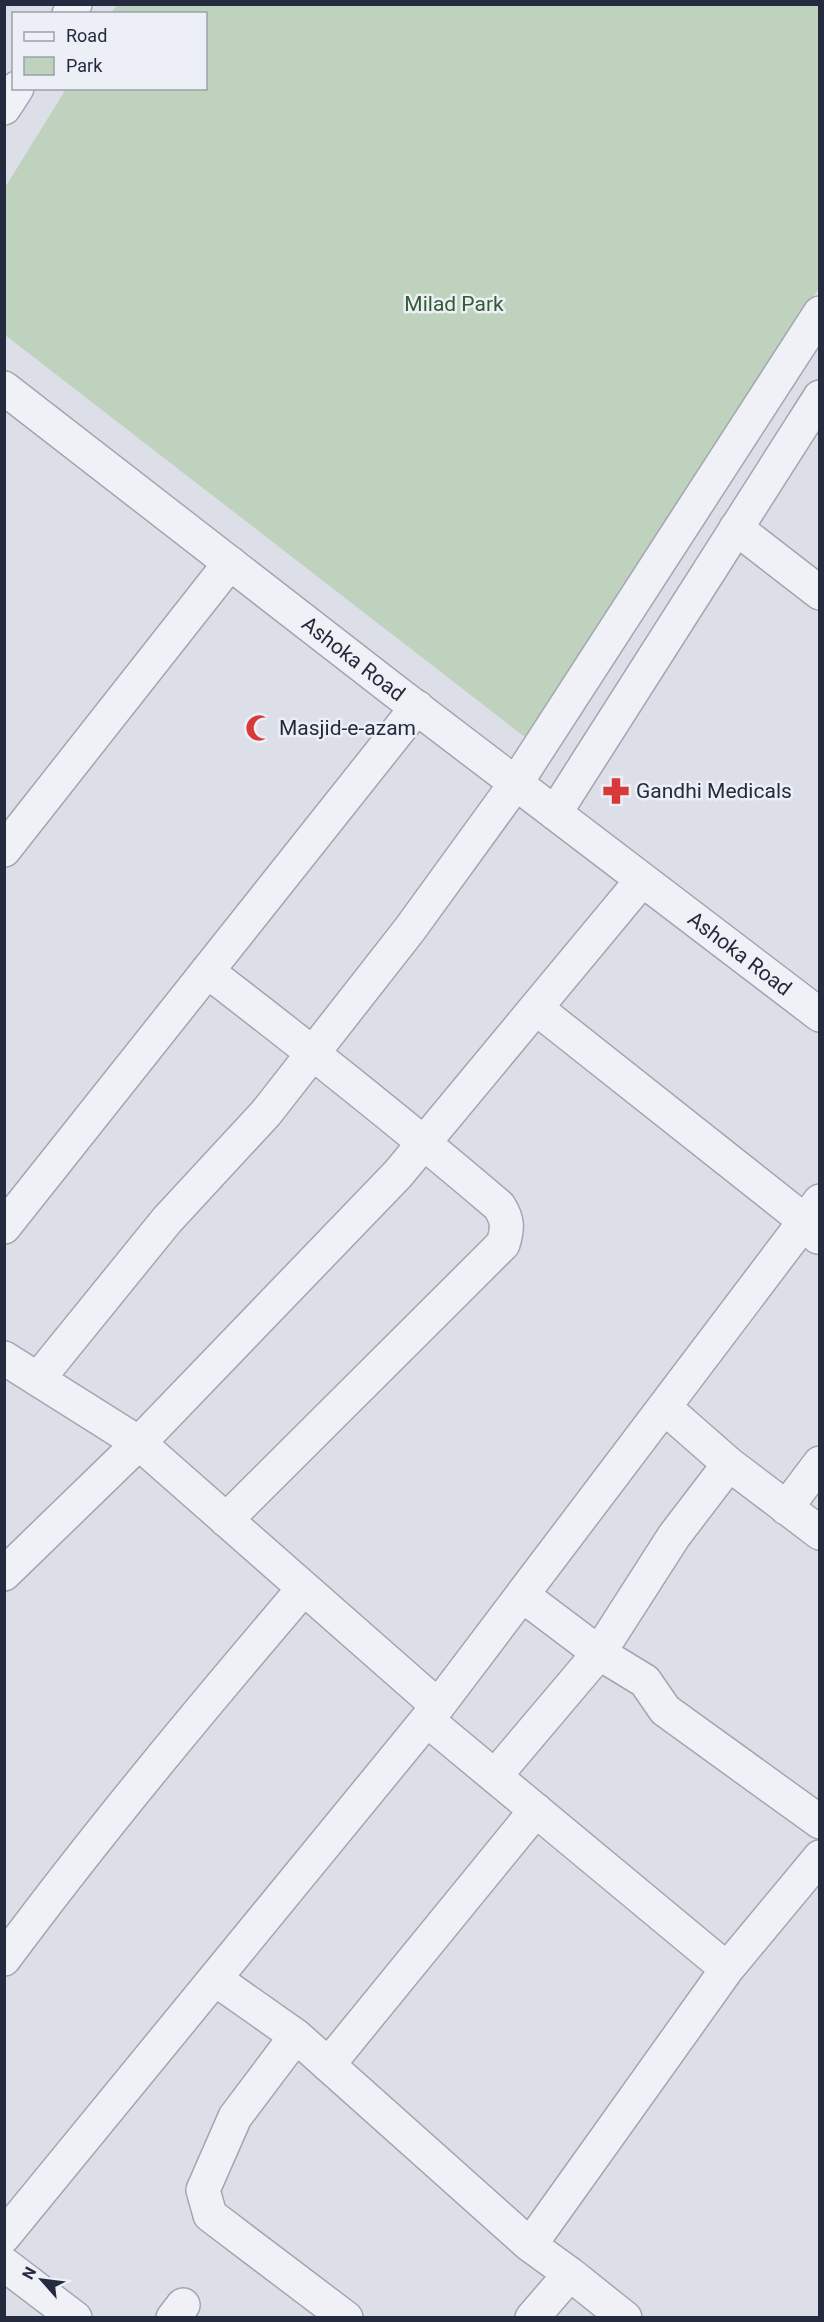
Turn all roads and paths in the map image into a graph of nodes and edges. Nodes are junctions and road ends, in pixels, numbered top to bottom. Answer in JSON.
{"nodes":[{"id":1,"x":17,"y":90,"type":"edge"},
{"id":2,"x":4,"y":108,"type":"edge"},
{"id":3,"x":819,"y":313,"type":"edge"},
{"id":4,"x":4,"y":388,"type":"edge"},
{"id":5,"x":819,"y":397,"type":"edge"},
{"id":6,"x":736,"y":528,"type":"junction"},
{"id":7,"x":230,"y":563,"type":"junction"},
{"id":8,"x":819,"y":593,"type":"edge"},
{"id":9,"x":417,"y":707,"type":"junction"},
{"id":10,"x":516,"y":783,"type":"junction"},
{"id":11,"x":555,"y":813,"type":"junction"},
{"id":12,"x":4,"y":850,"type":"edge"},
{"id":13,"x":642,"y":880,"type":"junction"},
{"id":14,"x":207,"y":971,"type":"junction"},
{"id":15,"x":536,"y":1008,"type":"junction"},
{"id":16,"x":818,"y":1010,"type":"edge"},
{"id":17,"x":313,"y":1053,"type":"junction"},
{"id":18,"x":424,"y":1142,"type":"junction"},
{"id":19,"x":814,"y":1221,"type":"edge"},
{"id":20,"x":4,"y":1227,"type":"edge"},
{"id":21,"x":4,"y":1359,"type":"edge"},
{"id":22,"x":38,"y":1379,"type":"junction"},
{"id":23,"x":664,"y":1407,"type":"junction"},
{"id":24,"x":139,"y":1443,"type":"junction"},
{"id":25,"x":819,"y":1463,"type":"edge"},
{"id":26,"x":729,"y":1464,"type":"junction"},
{"id":27,"x":786,"y":1508,"type":"junction"},
{"id":28,"x":226,"y":1520,"type":"junction"},
{"id":29,"x":819,"y":1533,"type":"edge"},
{"id":30,"x":4,"y":1574,"type":"edge"},
{"id":31,"x":303,"y":1588,"type":"junction"},
{"id":32,"x":522,"y":1595,"type":"junction"},
{"id":33,"x":599,"y":1653,"type":"junction"},
{"id":34,"x":432,"y":1713,"type":"junction"},
{"id":35,"x":495,"y":1776,"type":"junction"},
{"id":36,"x":536,"y":1810,"type":"junction"},
{"id":37,"x":819,"y":1822,"type":"edge"},
{"id":38,"x":819,"y":1857,"type":"edge"},
{"id":39,"x":4,"y":1959,"type":"edge"},
{"id":40,"x":727,"y":1969,"type":"junction"},
{"id":41,"x":214,"y":1979,"type":"junction"},
{"id":42,"x":296,"y":2036,"type":"junction"},
{"id":43,"x":328,"y":2065,"type":"junction"},
{"id":44,"x":4,"y":2236,"type":"edge"},
{"id":45,"x":530,"y":2245,"type":"junction"},
{"id":46,"x":4,"y":2264,"type":"edge"},
{"id":47,"x":570,"y":2274,"type":"junction"},
{"id":48,"x":75,"y":2318,"type":"edge"},
{"id":49,"x":346,"y":2318,"type":"edge"},
{"id":50,"x":532,"y":2318,"type":"edge"},
{"id":51,"x":625,"y":2318,"type":"edge"}],
"edges":[{"from":1,"to":2,"type":"street"},
{"from":3,"to":10,"type":"street"},
{"from":4,"to":7,"type":"street","name":"Ashoka Road"},
{"from":5,"to":6,"type":"street"},
{"from":6,"to":8,"type":"street"},
{"from":6,"to":11,"type":"street"},
{"from":7,"to":9,"type":"street","name":"Ashoka Road"},
{"from":7,"to":12,"type":"street"},
{"from":9,"to":10,"type":"street","name":"Ashoka Road"},
{"from":9,"to":14,"type":"street"},
{"from":10,"to":11,"type":"street","name":"Ashoka Road"},
{"from":10,"to":17,"type":"street"},
{"from":11,"to":13,"type":"street","name":"Ashoka Road"},
{"from":13,"to":15,"type":"street"},
{"from":13,"to":16,"type":"street","name":"Ashoka Road"},
{"from":14,"to":17,"type":"street"},
{"from":14,"to":20,"type":"street"},
{"from":15,"to":18,"type":"street"},
{"from":15,"to":19,"type":"street"},
{"from":17,"to":18,"type":"street"},
{"from":17,"to":22,"type":"street"},
{"from":18,"to":24,"type":"street"},
{"from":18,"to":28,"type":"street"},
{"from":19,"to":23,"type":"street"},
{"from":21,"to":22,"type":"street"},
{"from":22,"to":24,"type":"street"},
{"from":23,"to":26,"type":"street"},
{"from":23,"to":32,"type":"street"},
{"from":24,"to":28,"type":"street"},
{"from":24,"to":30,"type":"street"},
{"from":25,"to":27,"type":"street"},
{"from":26,"to":27,"type":"street"},
{"from":26,"to":33,"type":"street"},
{"from":27,"to":29,"type":"street"},
{"from":28,"to":31,"type":"street"},
{"from":31,"to":34,"type":"street"},
{"from":31,"to":39,"type":"street"},
{"from":32,"to":33,"type":"street"},
{"from":32,"to":34,"type":"street"},
{"from":33,"to":35,"type":"street"},
{"from":33,"to":37,"type":"street"},
{"from":34,"to":35,"type":"street"},
{"from":34,"to":41,"type":"street"},
{"from":35,"to":36,"type":"street"},
{"from":36,"to":40,"type":"street"},
{"from":36,"to":43,"type":"street"},
{"from":38,"to":40,"type":"street"},
{"from":40,"to":45,"type":"street"},
{"from":41,"to":42,"type":"street"},
{"from":41,"to":44,"type":"street"},
{"from":42,"to":43,"type":"street"},
{"from":42,"to":49,"type":"street"},
{"from":43,"to":45,"type":"street"},
{"from":45,"to":47,"type":"street"},
{"from":46,"to":48,"type":"street"},
{"from":47,"to":50,"type":"street"},
{"from":47,"to":51,"type":"street"}]}
